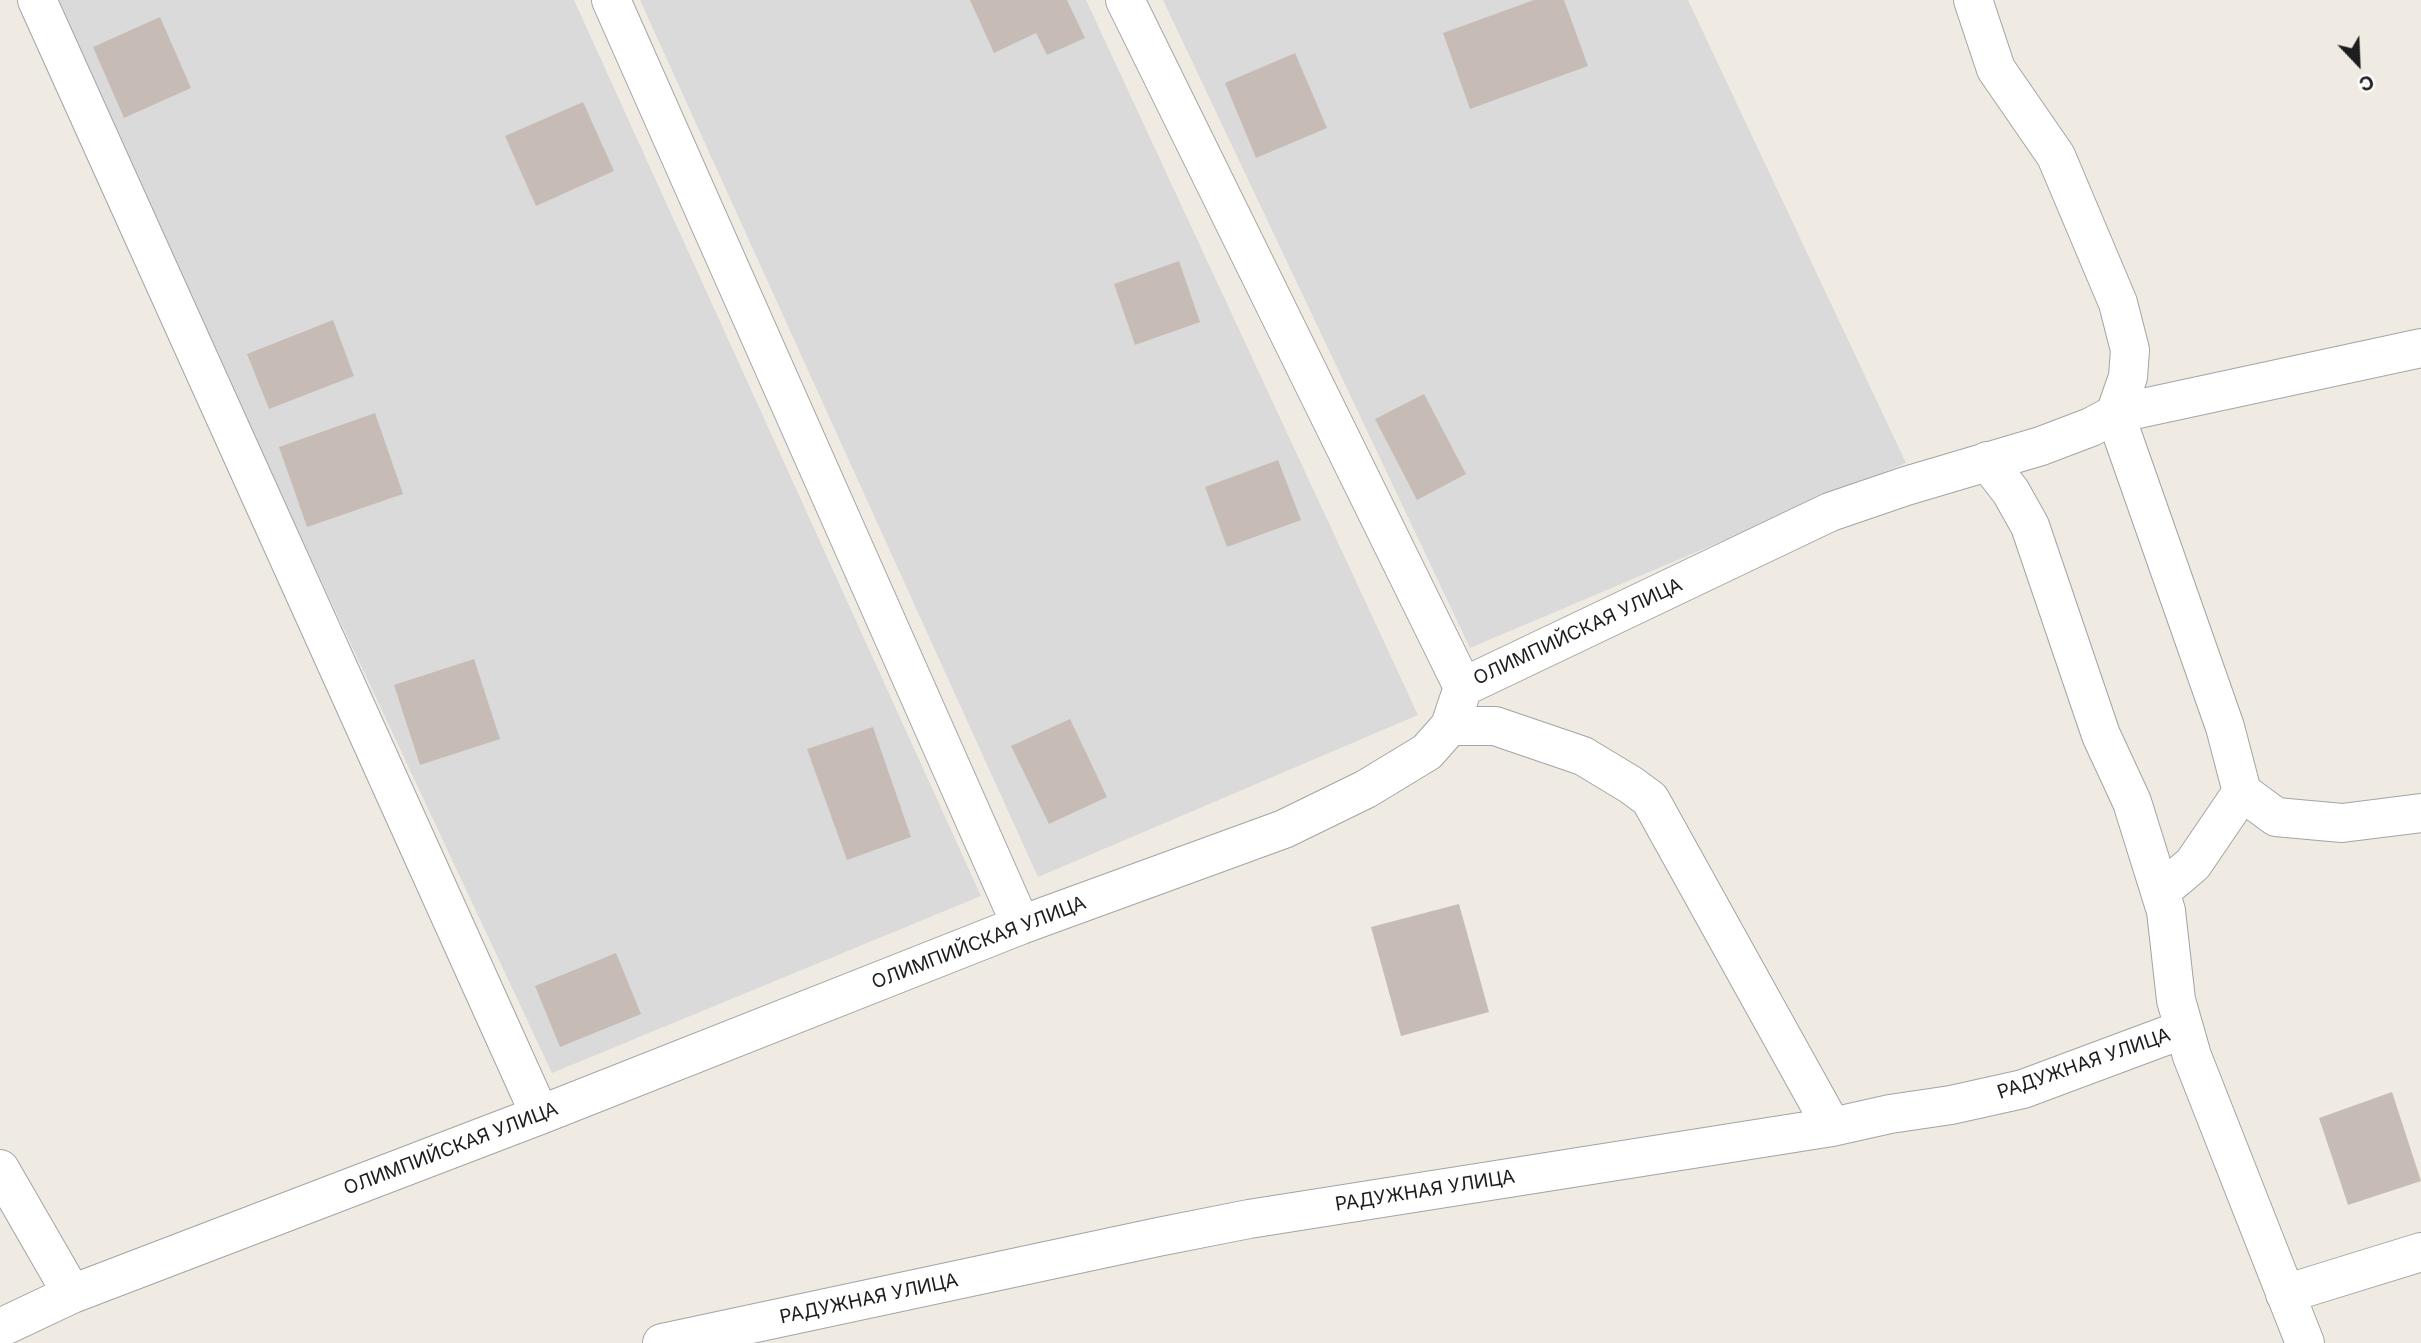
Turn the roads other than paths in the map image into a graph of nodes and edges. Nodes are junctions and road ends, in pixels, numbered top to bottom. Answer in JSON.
{"nodes":[{"id":1,"x":37,"y":0,"type":"edge"},
{"id":2,"x":611,"y":0,"type":"edge"},
{"id":3,"x":1125,"y":0,"type":"edge"},
{"id":4,"x":1973,"y":0,"type":"edge"},
{"id":5,"x":2421,"y":348,"type":"edge"},
{"id":6,"x":2115,"y":414,"type":"junction"},
{"id":7,"x":1987,"y":461,"type":"junction"},
{"id":8,"x":1463,"y":687,"type":"junction"},
{"id":9,"x":1450,"y":726,"type":"junction"},
{"id":10,"x":2242,"y":792,"type":"junction"},
{"id":11,"x":2421,"y":813,"type":"edge"},
{"id":12,"x":2160,"y":892,"type":"junction"},
{"id":13,"x":1021,"y":925,"type":"junction"},
{"id":14,"x":2184,"y":1030,"type":"junction"},
{"id":15,"x":540,"y":1115,"type":"junction"},
{"id":16,"x":1832,"y":1127,"type":"junction"},
{"id":17,"x":0,"y":1169,"type":"edge"},
{"id":18,"x":2421,"y":1252,"type":"edge"},
{"id":19,"x":72,"y":1294,"type":"junction"},
{"id":20,"x":2286,"y":1294,"type":"junction"},
{"id":21,"x":0,"y":1328,"type":"edge"},
{"id":22,"x":662,"y":1343,"type":"edge"},
{"id":23,"x":2305,"y":1343,"type":"edge"}],
"edges":[{"from":1,"to":15,"type":"street"},
{"from":2,"to":13,"type":"street"},
{"from":3,"to":8,"type":"street"},
{"from":4,"to":6,"type":"street"},
{"from":5,"to":6,"type":"street","name":"ОЛИМПИЙСКАЯ УЛИЦА"},
{"from":6,"to":7,"type":"street","name":"ОЛИМПИЙСКАЯ УЛИЦА"},
{"from":6,"to":10,"type":"street"},
{"from":7,"to":8,"type":"street","name":"ОЛИМПИЙСКАЯ УЛИЦА"},
{"from":7,"to":12,"type":"street"},
{"from":8,"to":9,"type":"street","name":"ОЛИМПИЙСКАЯ УЛИЦА"},
{"from":9,"to":13,"type":"street","name":"ОЛИМПИЙСКАЯ УЛИЦА"},
{"from":9,"to":16,"type":"street"},
{"from":10,"to":11,"type":"street"},
{"from":10,"to":12,"type":"street"},
{"from":12,"to":14,"type":"street"},
{"from":13,"to":15,"type":"street","name":"ОЛИМПИЙСКАЯ УЛИЦА"},
{"from":14,"to":16,"type":"street","name":"РАДУЖНАЯ УЛИЦА"},
{"from":14,"to":20,"type":"street"},
{"from":15,"to":19,"type":"street","name":"ОЛИМПИЙСКАЯ УЛИЦА"},
{"from":16,"to":22,"type":"street","name":"РАДУЖНАЯ УЛИЦА"},
{"from":17,"to":19,"type":"street"},
{"from":18,"to":20,"type":"street"},
{"from":19,"to":21,"type":"street","name":"ОЛИМПИЙСКАЯ УЛИЦА"},
{"from":20,"to":23,"type":"street"}]}
